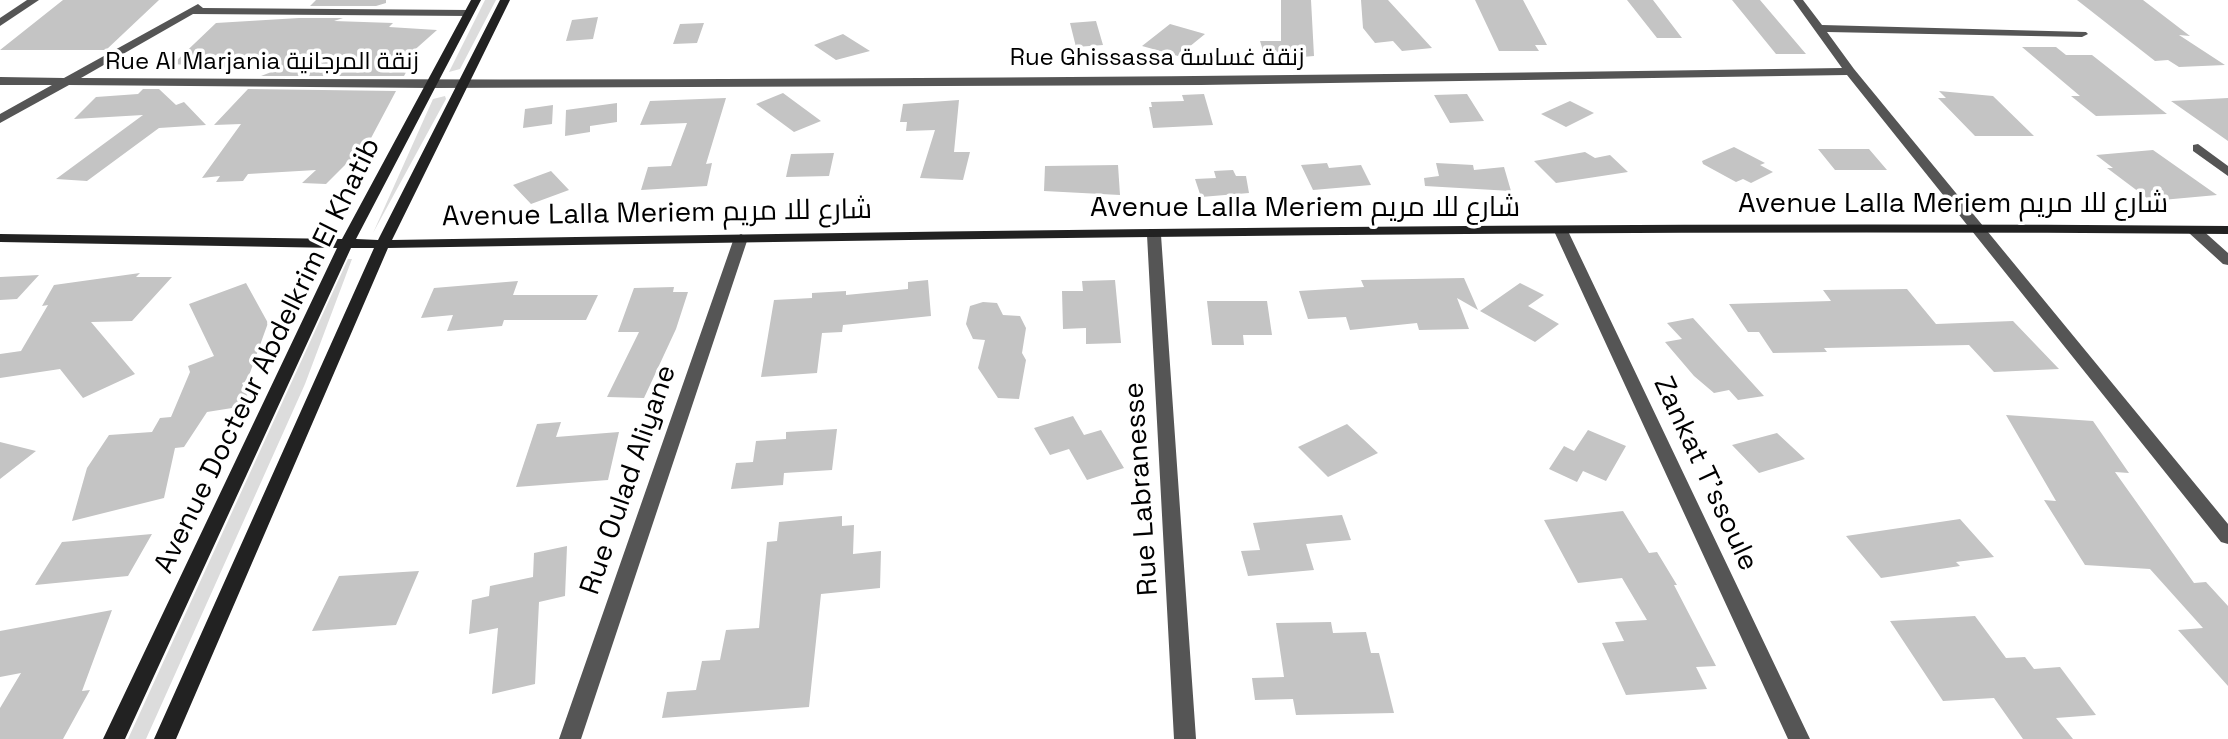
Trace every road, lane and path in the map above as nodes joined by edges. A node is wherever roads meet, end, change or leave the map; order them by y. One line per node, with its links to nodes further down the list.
1 (34, 0): 7 (street)
2 (210, 0): 6 (street)
3 (505, 0): 14 (street, Avenue Docteur Abdelkrim El Khatib)
4 (1798, 0): 8 (street)
5 (473, 6): 6 (street); 13 (street, Avenue Docteur Abdelkrim El Khatib)
6 (191, 11): 12 (street)
7 (0, 23)
8 (1819, 28): 9 (street); 10 (street)
9 (2082, 34)
10 (1850, 71): 14 (street, Rue Ghissassa زنقة غساسة); 18 (street)
11 (0, 81): 12 (street, Rue Al Marjania زنقة المرجانية)
12 (61, 83): 13 (street, Rue Al Marjania زنقة المرجانية); 15 (street)
13 (431, 84): 14 (street, Rue Al Marjania زنقة المرجانية); 25 (street, Avenue Docteur Abdelkrim El Khatib)
14 (464, 84): 26 (street, Avenue Docteur Abdelkrim El Khatib)
15 (0, 119)
16 (2198, 148): 17 (street)
17 (2228, 172)
18 (1977, 228): 19 (street, Avenue Lalla Meriem شارع للا مريم); 21 (street, Avenue Lalla Meriem شارع للا مريم); 28 (street)
19 (2194, 230): 20 (street, Avenue Lalla Meriem شارع للا مريم); 27 (street)
20 (2228, 230)
21 (1561, 231): 22 (street, Avenue Lalla Meriem شارع للا مريم); 33 (street, Zankat T'ssoule)
22 (1154, 235): 24 (street, Avenue Lalla Meriem شارع للا مريم); 32 (street, Rue Labranesse)
23 (0, 238): 25 (street, Avenue Lalla Meriem شارع للا مريم)
24 (741, 238): 26 (street, Avenue Lalla Meriem شارع للا مريم); 31 (street, Rue Oulad Aliyane)
25 (346, 244): 26 (street, Avenue Lalla Meriem شارع للا مريم); 29 (street, Avenue Docteur Abdelkrim El Khatib)
26 (383, 244): 30 (street, Avenue Docteur Abdelkrim El Khatib)
27 (2228, 261)
28 (2228, 537)
29 (114, 739)
30 (165, 739)
31 (570, 739)
32 (1185, 739)
33 (1799, 739)

